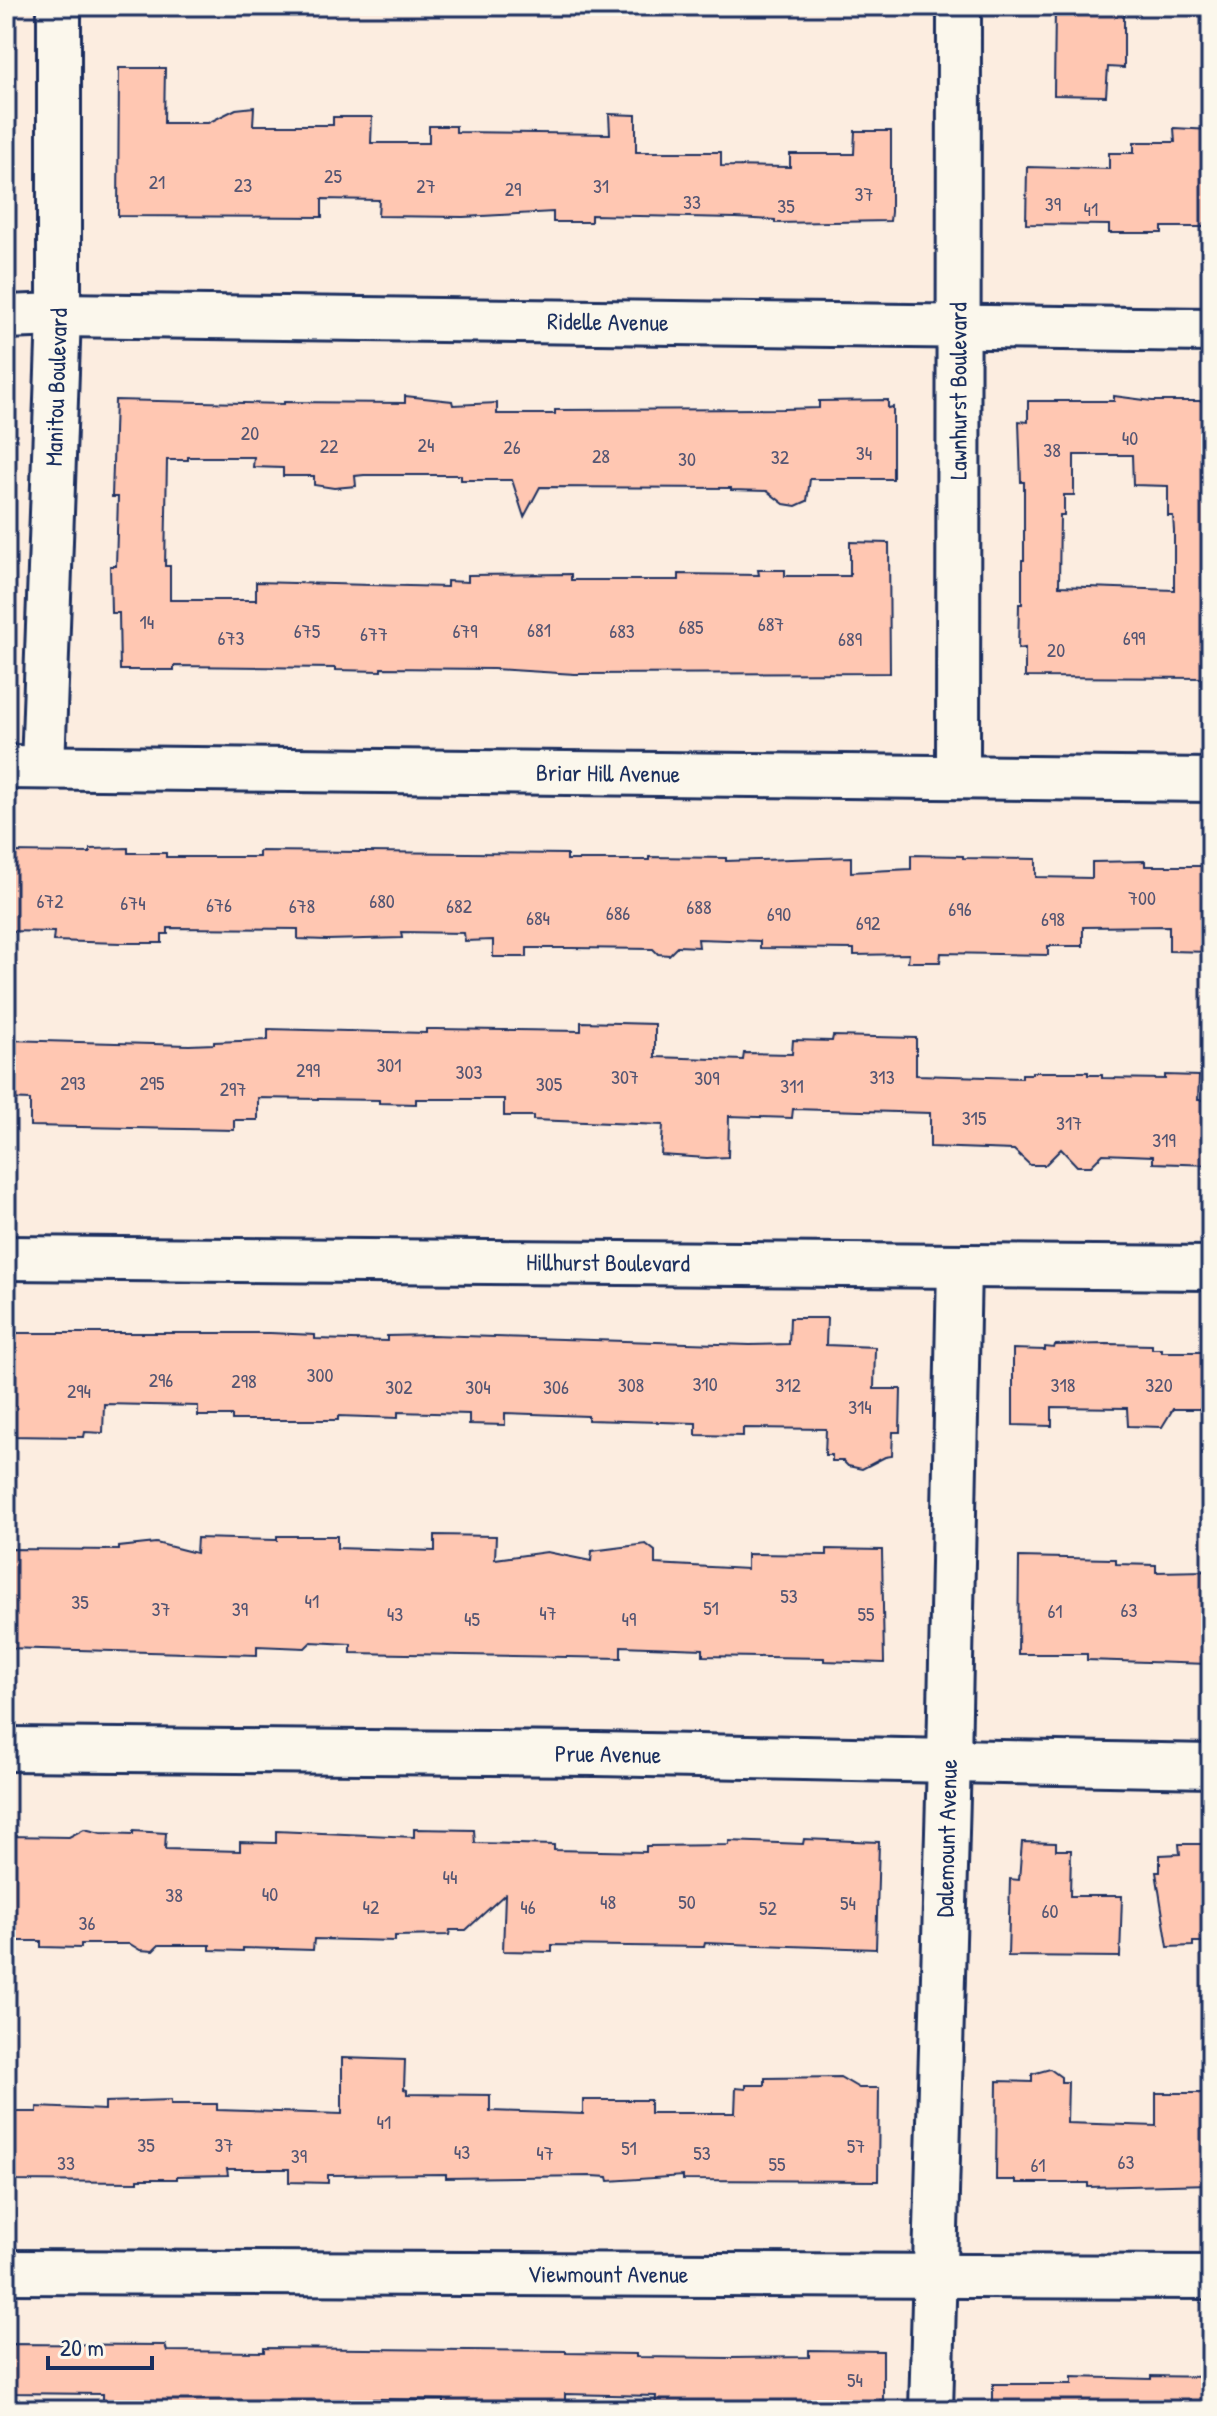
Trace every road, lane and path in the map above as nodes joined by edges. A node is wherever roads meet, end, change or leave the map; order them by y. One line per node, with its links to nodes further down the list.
1 (59, 6): 3 (street, Manitou Boulevard)
2 (959, 6): 5 (street, Lawnhurst Boulevard)
3 (59, 315): 4 (street, Ridelle Avenue); 5 (street, Ridelle Avenue); 7 (street, Manitou Boulevard)
4 (6, 317)
5 (959, 326): 6 (street, Ridelle Avenue); 8 (street, Lawnhurst Boulevard)
6 (1211, 330)
7 (24, 767): 8 (street, Briar Hill Avenue)
8 (958, 777): 9 (street, Briar Hill Avenue)
9 (1211, 780)
10 (6, 1258): 11 (street, Hillhurst Boulevard)
11 (959, 1266): 12 (street, Hillhurst Boulevard); 14 (street, Dalemount Avenue)
12 (1211, 1268)
13 (6, 1749): 14 (street, Prue Avenue)
14 (949, 1760): 15 (street, Prue Avenue); 17 (street, Dalemount Avenue)
15 (1211, 1766)
16 (6, 2272): 17 (street, Viewmount Avenue)
17 (933, 2274): 18 (street, Viewmount Avenue); 19 (street, Dalemount Avenue)
18 (1211, 2277)
19 (931, 2410)

